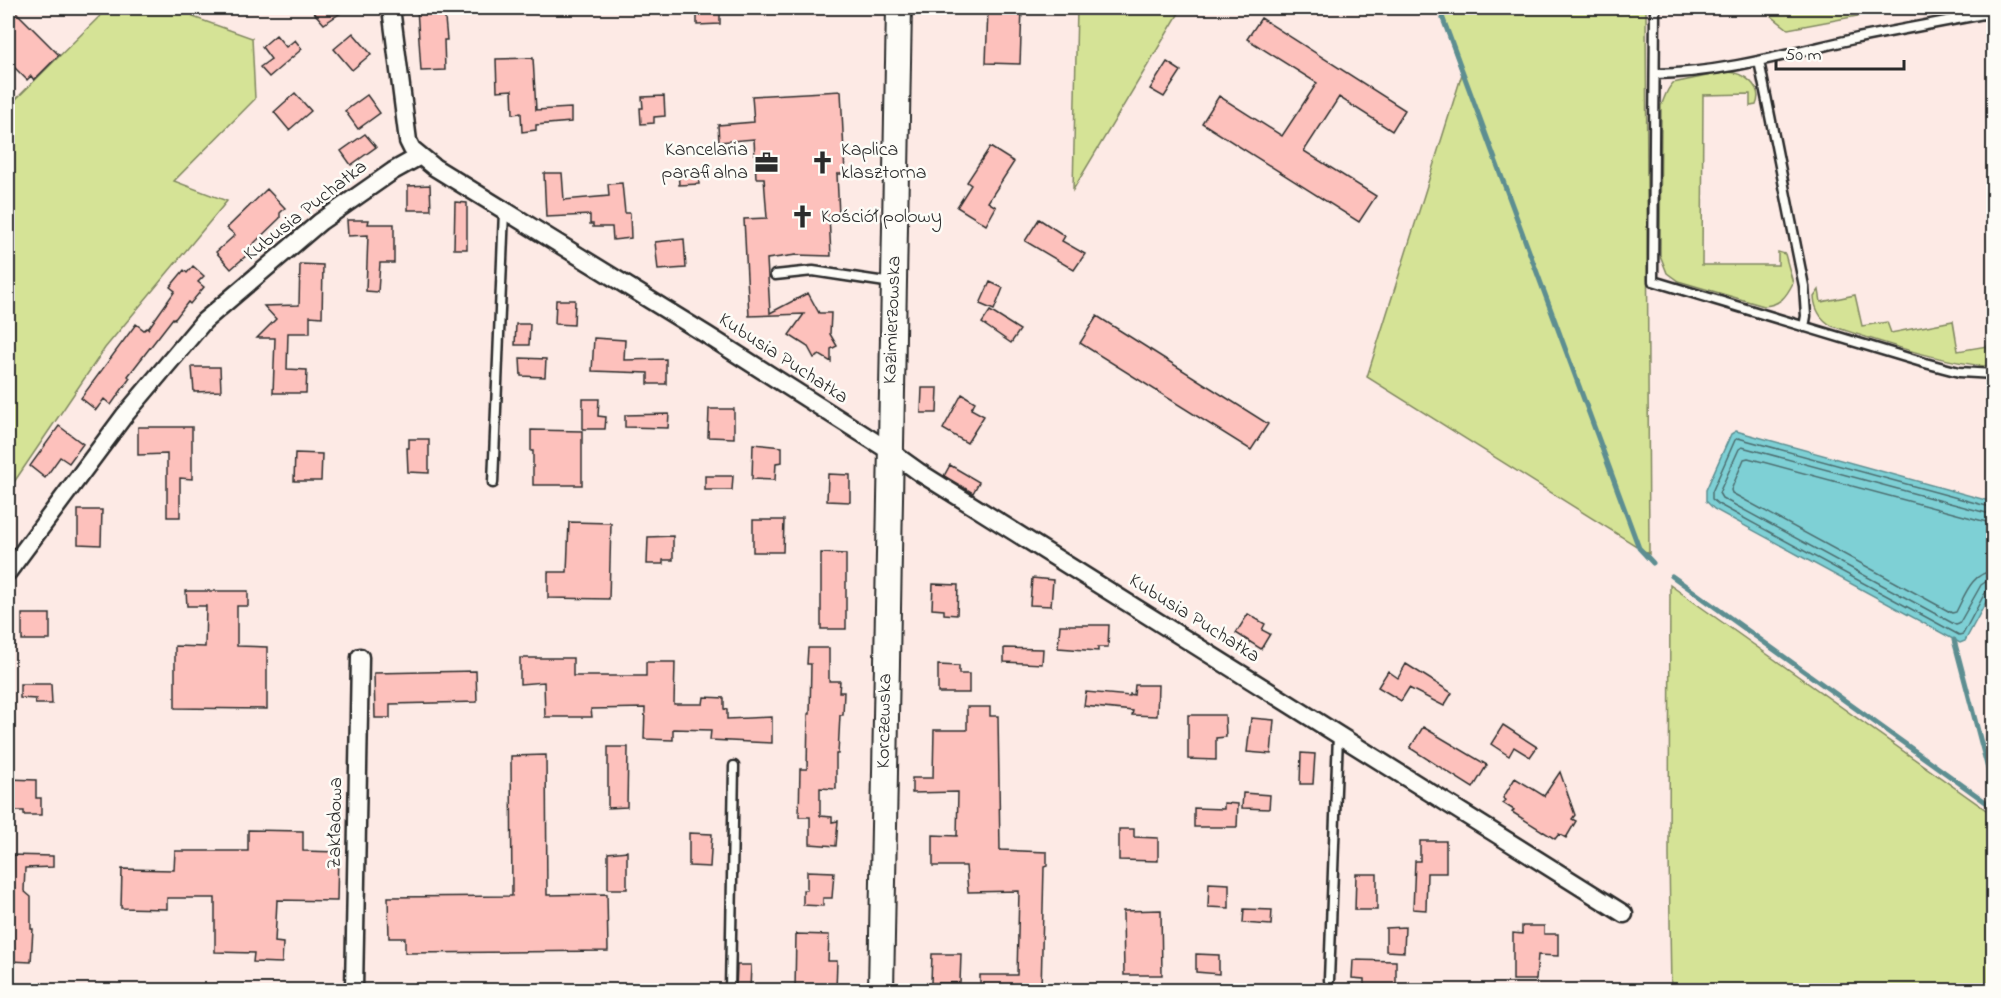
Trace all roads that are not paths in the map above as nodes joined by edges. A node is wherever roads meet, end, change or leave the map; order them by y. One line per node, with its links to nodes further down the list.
1 (392, 8): 7 (street)
2 (899, 8): 10 (street, Kazimierzowska)
3 (1655, 8): 6 (lane)
4 (1994, 12): 5 (lane)
5 (1759, 61): 6 (lane); 11 (lane)
6 (1655, 74): 11 (lane)
7 (420, 156): 8 (street, Kubusia Puchatka); 15 (street, Kubusia Puchatka)
8 (504, 211): 13 (street, Kubusia Puchatka); 14 (lane)
9 (775, 275): 10 (lane)
10 (895, 284): 13 (street, Kazimierzowska)
11 (1804, 327): 12 (lane)
12 (1994, 374)
13 (891, 452): 17 (street, Kubusia Puchatka); 23 (street, Korczewska)
14 (493, 483)
15 (8, 572)
16 (360, 657): 21 (street, Zakładowa)
17 (1338, 735): 19 (street, Kubusia Puchatka); 20 (lane)
18 (734, 766): 22 (lane)
19 (1624, 914)
20 (1329, 980)
21 (354, 990)
22 (730, 990)
23 (880, 990)

